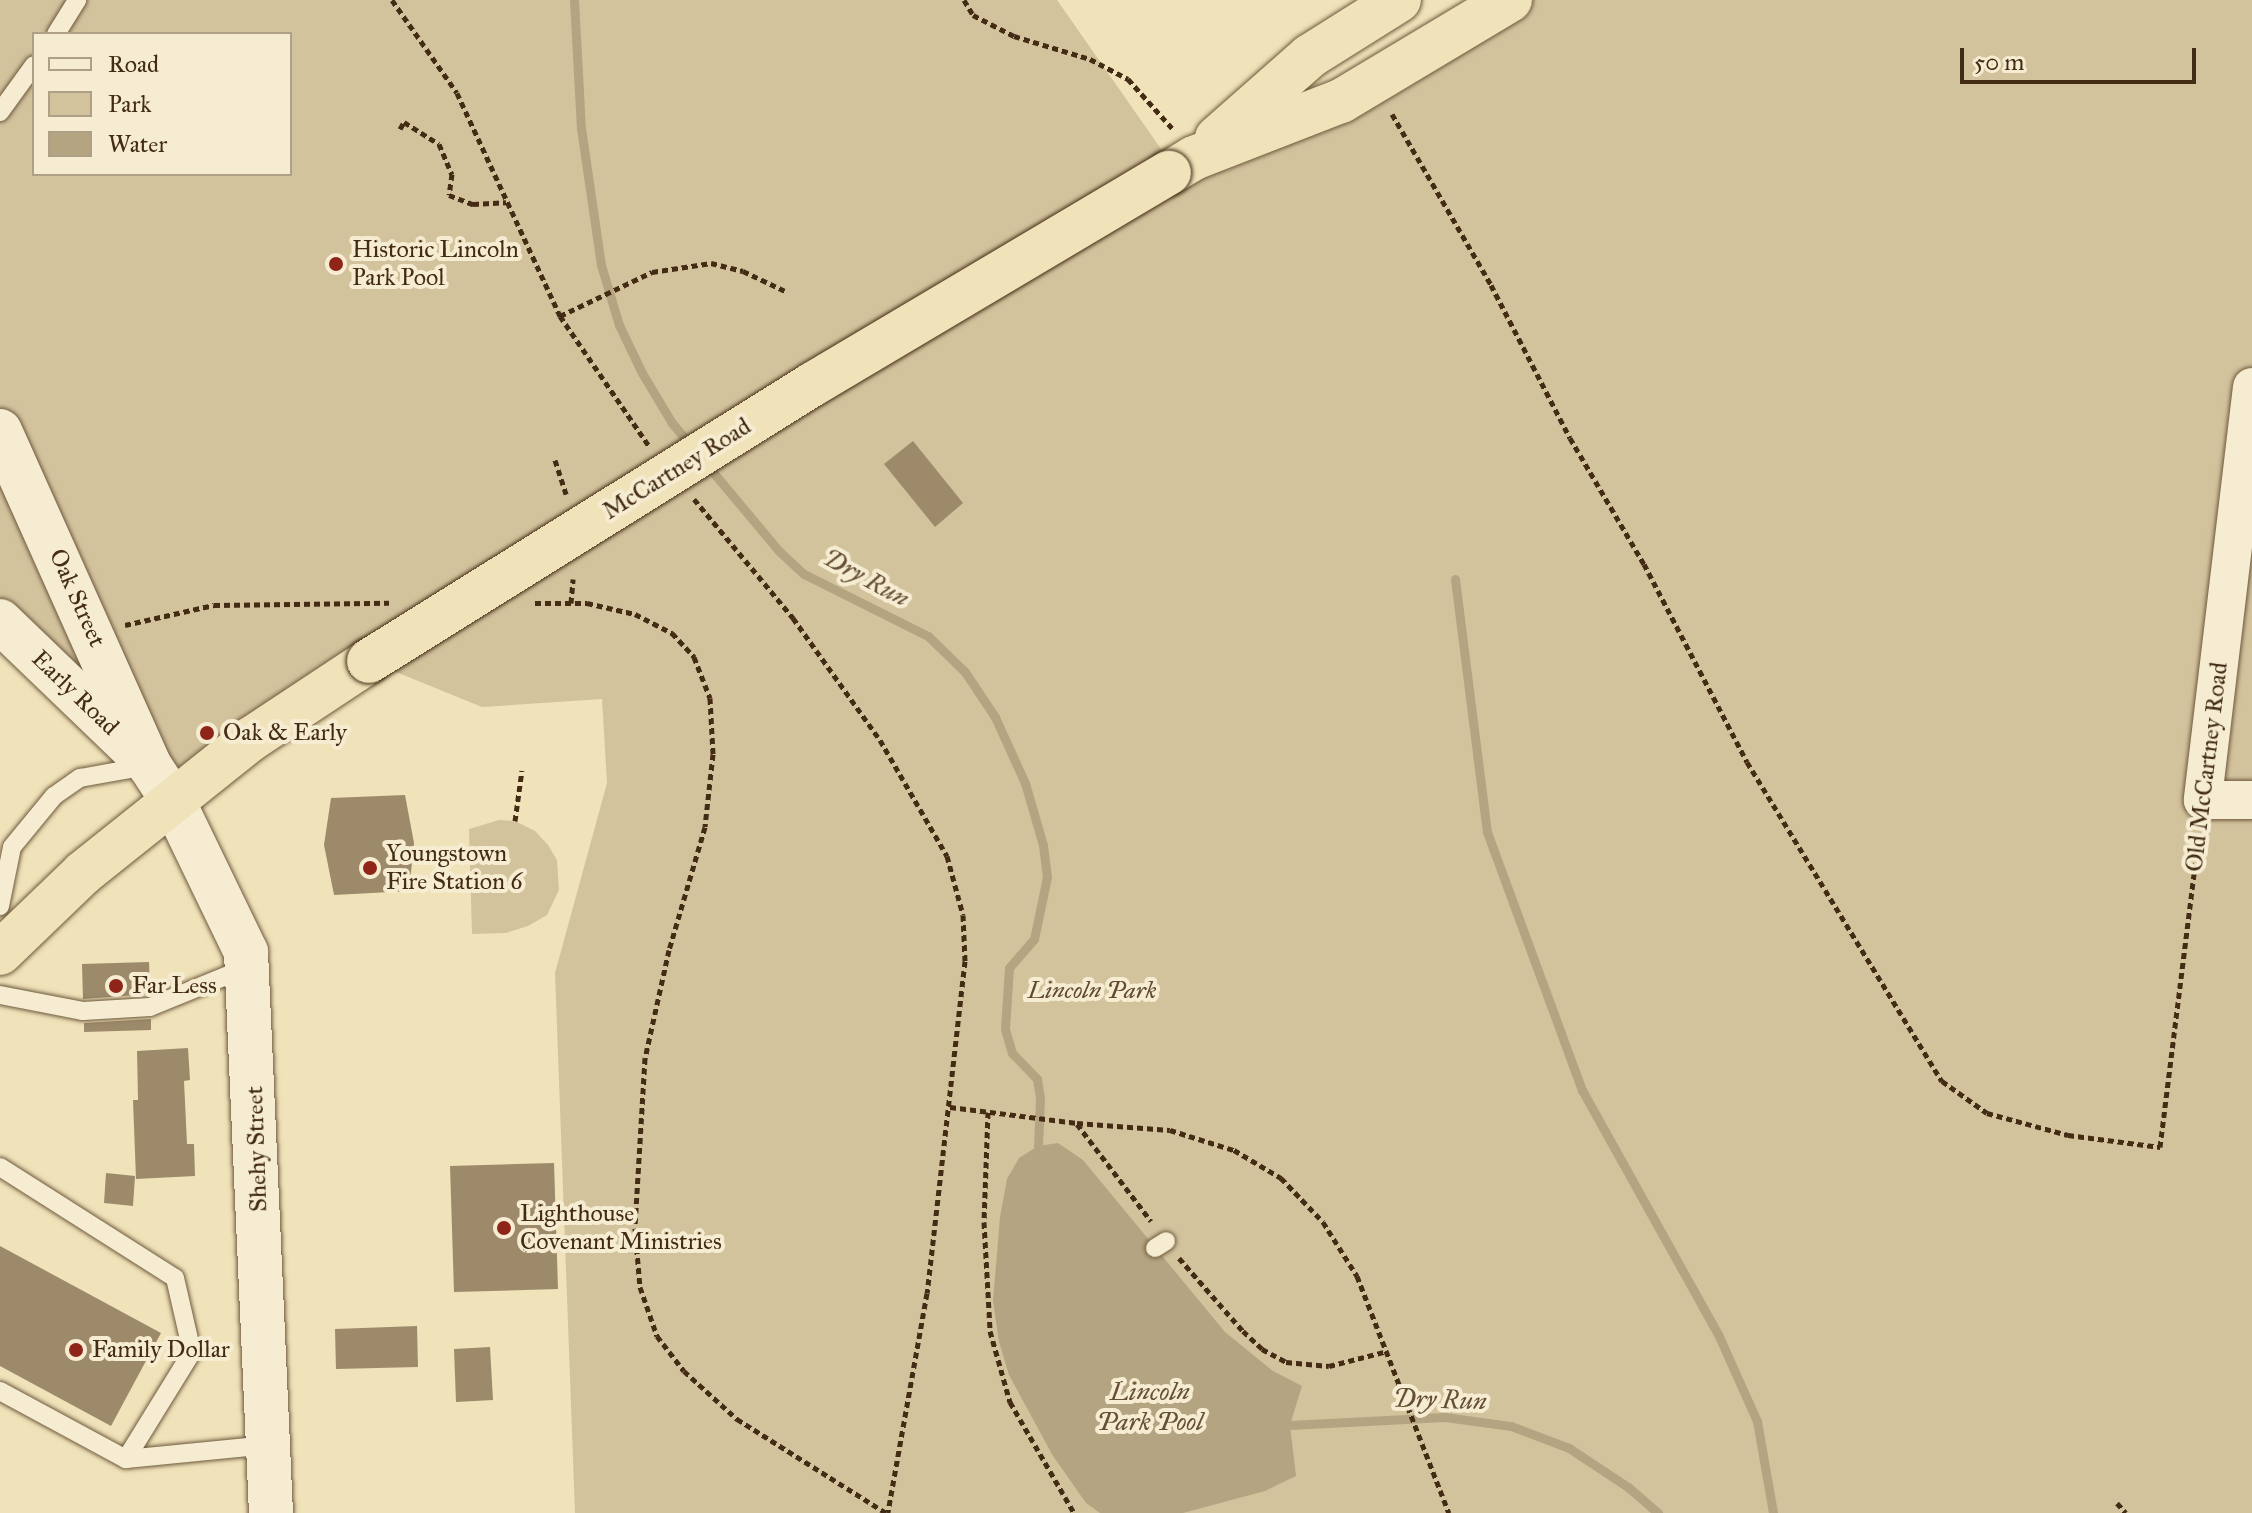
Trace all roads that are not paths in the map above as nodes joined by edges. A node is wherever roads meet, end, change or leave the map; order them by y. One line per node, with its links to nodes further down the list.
1 (77, 0): 4 (lane)
2 (1399, 0): 7 (highway, McCartney Road)
3 (1510, 0): 7 (highway, McCartney Road)
4 (57, 32)
5 (32, 68): 6 (lane)
6 (0, 112)
7 (1182, 165): 11 (highway, McCartney Road, bridge)
8 (2252, 387): 12 (street, Old McCartney Road)
9 (0, 431): 11 (street, Oak Street)
10 (0, 621): 11 (street, Early Road)
11 (162, 783): 13 (lane); 16 (highway); 17 (street, Shehy Street)
12 (2252, 800)
13 (2, 882): 14 (lane)
14 (0, 906)
15 (0, 940): 16 (lane)
16 (0, 952)
17 (248, 967): 18 (lane); 21 (street, Shehy Street)
18 (0, 995)
19 (0, 1167): 22 (lane)
20 (0, 1391): 22 (lane)
21 (268, 1445): 22 (lane); 23 (street, Shehy Street)
22 (126, 1459)
23 (271, 1513)

